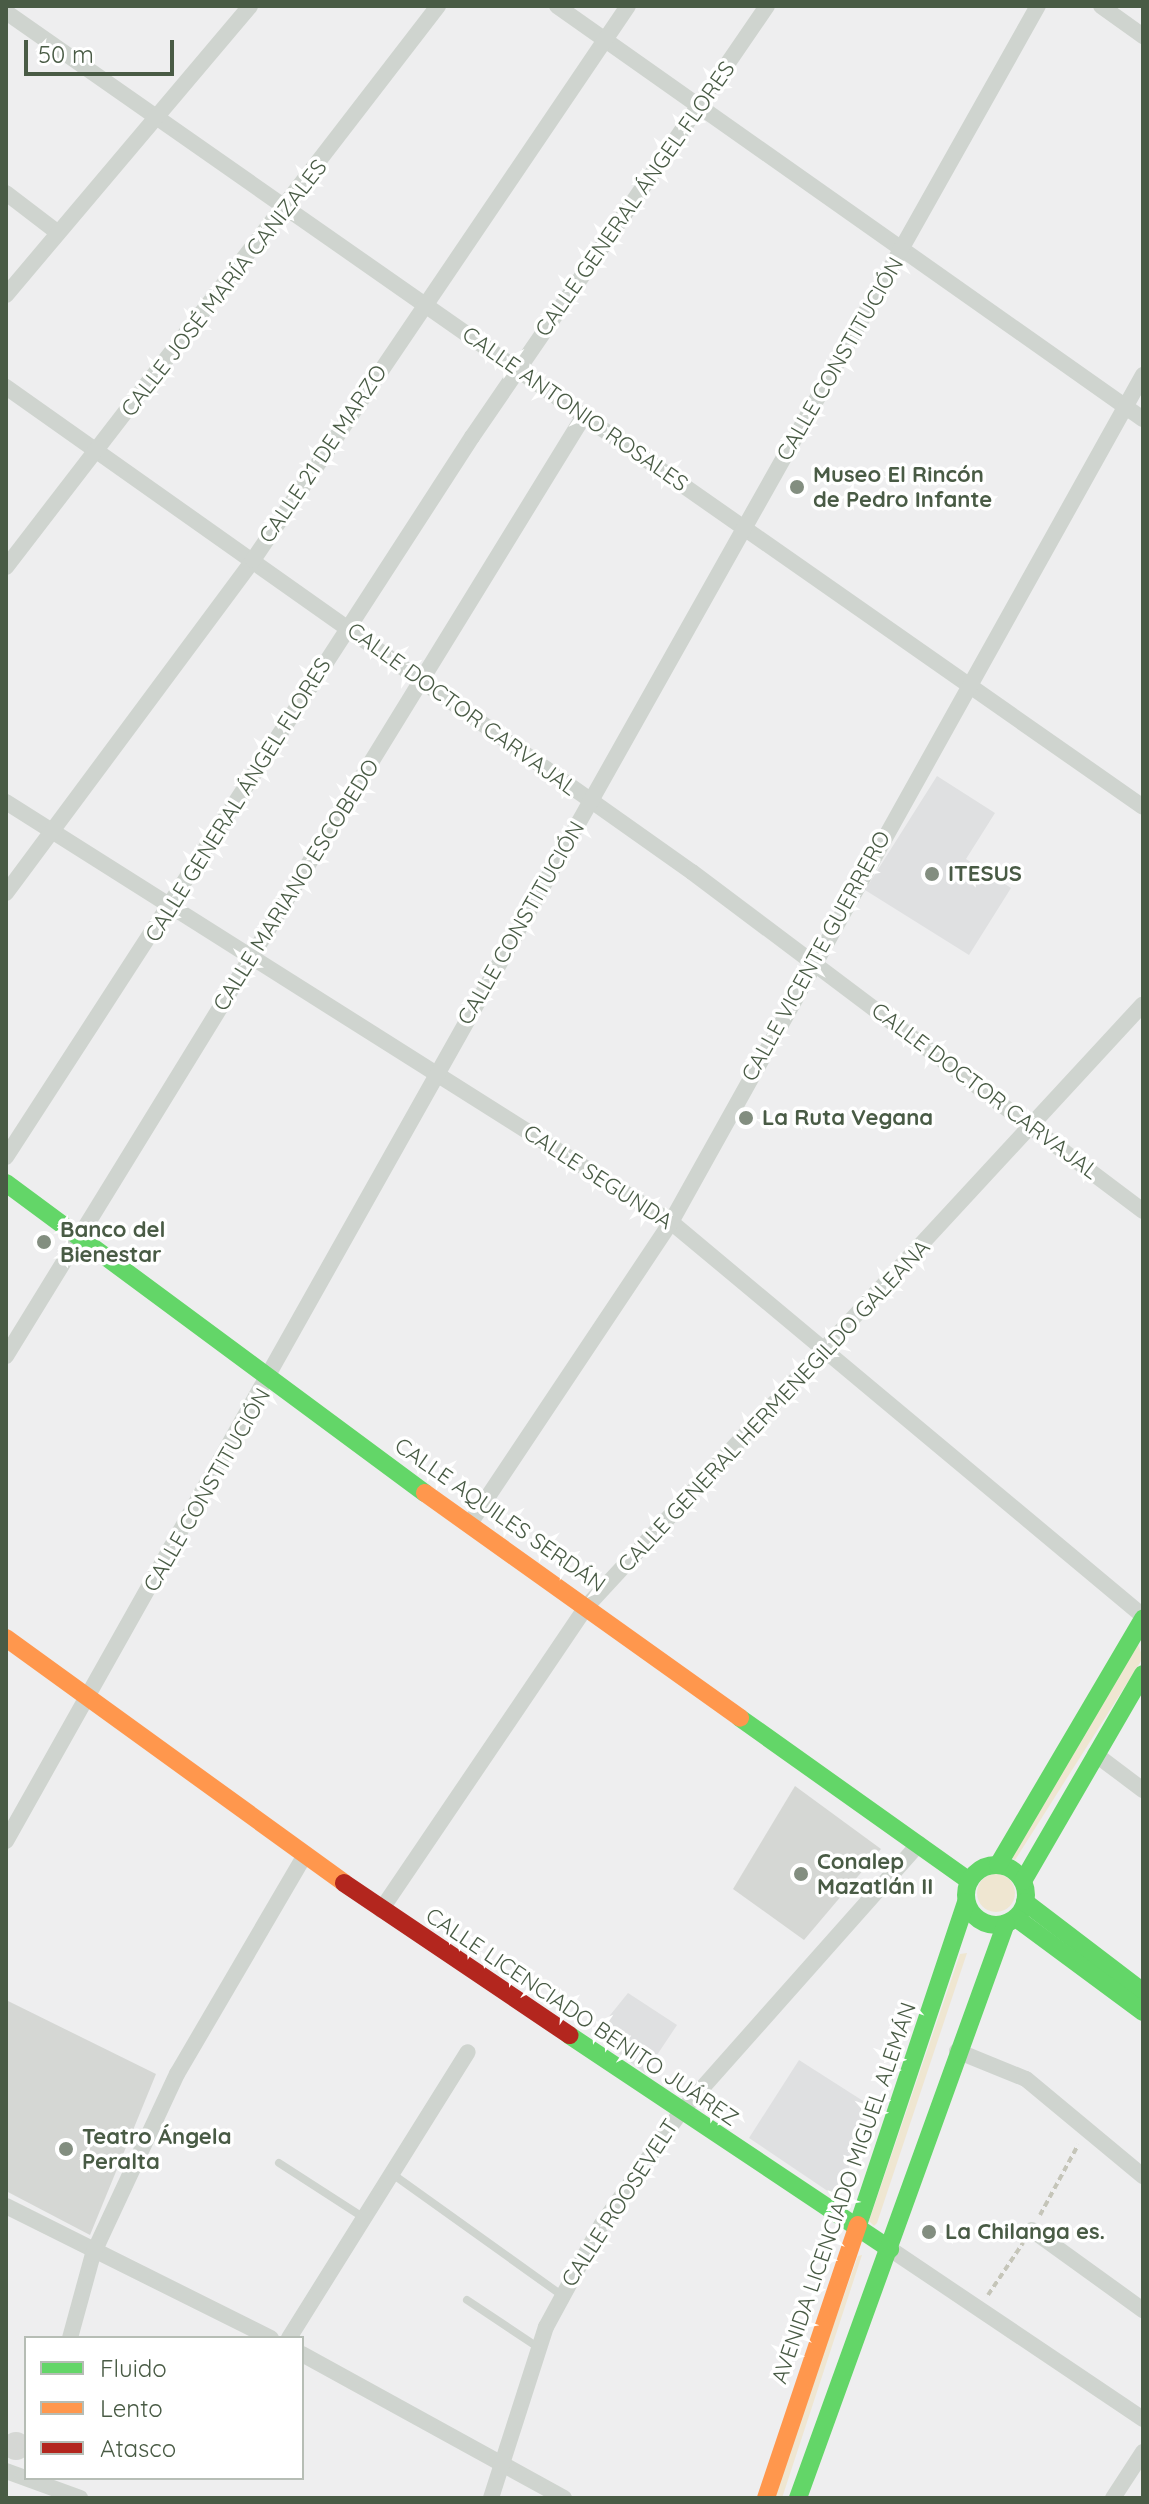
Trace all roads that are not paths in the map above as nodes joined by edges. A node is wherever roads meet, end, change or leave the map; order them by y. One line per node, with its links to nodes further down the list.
1 (250, 6): 12 (street)
2 (438, 6): 14 (street, CALLE JOSÉ MARÍA CANIZALES)
3 (557, 6): 10 (street)
4 (628, 6): 10 (street, CALLE 21 DE MARZO)
5 (767, 6): 11 (street, CALLE GENERAL ÁNGEL FLORES)
6 (1038, 6): 16 (street, CALLE CONSTITUCIÓN)
7 (1101, 6): 9 (street)
8 (6, 12): 12 (street, CALLE ANTONIO ROSALES)
9 (1143, 36)
10 (605, 40): 11 (street); 18 (street, CALLE 21 DE MARZO)
11 (701, 105): 16 (street); 19 (street, CALLE GENERAL ÁNGEL FLORES)
12 (160, 119): 14 (street, CALLE ANTONIO ROSALES); 15 (street)
13 (6, 193): 15 (street)
14 (284, 210): 18 (street, CALLE ANTONIO ROSALES); 25 (street, CALLE JOSÉ MARÍA CANIZALES)
15 (57, 232): 17 (street)
16 (904, 246): 22 (street); 26 (street, CALLE CONSTITUCIÓN)
17 (6, 295)
18 (422, 304): 19 (street, CALLE ANTONIO ROSALES); 27 (street, CALLE 21 DE MARZO)
19 (519, 367): 23 (street, CALLE ANTONIO ROSALES); 29 (street, CALLE GENERAL ÁNGEL FLORES)
20 (1143, 375): 22 (street, CALLE VICENTE GUERRERO)
21 (6, 387): 25 (street, CALLE DOCTOR CARVAJAL)
22 (1126, 406): 24 (street); 31 (street, CALLE VICENTE GUERRERO)
23 (585, 414): 26 (street, CALLE ANTONIO ROSALES); 30 (street, CALLE MARIANO ESCOBEDO)
24 (1143, 419)
25 (100, 451): 27 (street, CALLE DOCTOR CARVAJAL); 28 (street, CALLE JOSÉ MARÍA CANIZALES)
26 (744, 529): 31 (street, CALLE ANTONIO ROSALES); 33 (street, CALLE CONSTITUCIÓN)
27 (253, 560): 29 (street, CALLE DOCTOR CARVAJAL); 35 (street, CALLE 21 DE MARZO)
28 (6, 567)
29 (347, 627): 30 (street, CALLE DOCTOR CARVAJAL); 37 (street, CALLE GENERAL ÁNGEL FLORES)
30 (422, 682): 33 (street, CALLE DOCTOR CARVAJAL); 38 (street, CALLE MARIANO ESCOBEDO)
31 (967, 684): 34 (street, CALLE ANTONIO ROSALES); 39 (street, CALLE VICENTE GUERRERO)
32 (6, 802): 35 (street, CALLE SEGUNDA)
33 (590, 802): 39 (street, CALLE DOCTOR CARVAJAL); 41 (street, CALLE CONSTITUCIÓN)
34 (1143, 807)
35 (52, 835): 36 (street, CALLE 21 DE MARZO); 37 (street, CALLE SEGUNDA)
36 (6, 893)
37 (173, 906): 38 (street, CALLE SEGUNDA); 43 (street, CALLE GENERAL ÁNGEL FLORES)
38 (255, 953): 41 (street, CALLE SEGUNDA); 47 (street, CALLE MARIANO ESCOBEDO)
39 (813, 959): 42 (street, CALLE DOCTOR CARVAJAL); 46 (street, CALLE VICENTE GUERRERO)
40 (1143, 1004): 42 (street, CALLE GENERAL HERMENEGILDO GALEANA)
41 (434, 1075): 46 (street, CALLE SEGUNDA); 50 (street, CALLE CONSTITUCIÓN)
42 (1033, 1129): 45 (street, CALLE DOCTOR CARVAJAL); 48 (street, CALLE GENERAL HERMENEGILDO GALEANA)
43 (6, 1157)
44 (6, 1183): 47 (street, CALLE AQUILES SERDÁN)
45 (1143, 1211)
46 (671, 1222): 48 (street, CALLE SEGUNDA); 51 (street, CALLE VICENTE GUERRERO)
47 (77, 1238): 49 (street, CALLE MARIANO ESCOBEDO); 50 (street, CALLE AQUILES SERDÁN)
48 (827, 1348): 52 (street, CALLE GENERAL HERMENEGILDO GALEANA); 53 (street, CALLE SEGUNDA)
49 (6, 1356)
50 (271, 1379): 51 (street, CALLE AQUILES SERDÁN); 56 (street, CALLE CONSTITUCIÓN)
51 (469, 1525): 52 (street, CALLE AQUILES SERDÁN)
52 (587, 1606): 60 (street, CALLE AQUILES SERDÁN); 66 (street, CALLE GENERAL HERMENEGILDO GALEANA)
53 (1143, 1618): 62 (street)
54 (6, 1638): 56 (street, CALLE LICENCIADO BENITO JUÁREZ)
55 (1143, 1674): 57 (street)
56 (90, 1699): 59 (street, CALLE CONSTITUCIÓN); 61 (street, CALLE LICENCIADO BENITO JUÁREZ)
57 (1095, 1754): 58 (street); 64 (street)
58 (1143, 1790)
59 (6, 1841)
60 (919, 1844): 63 (street, CALLE AQUILES SERDÁN); 72 (street, CALLE ROOSEVELT)
61 (304, 1857): 66 (street, CALLE LICENCIADO BENITO JUÁREZ); 81 (street)
62 (998, 1865): 63 (street); 64 (street)
63 (969, 1881): 65 (street)
64 (1023, 1881): 67 (street)
65 (966, 1903): 67 (street); 78 (street, AVENIDA LICENCIADO MIGUEL ALEMÁN)
66 (381, 1910): 72 (street, CALLE LICENCIADO BENITO JUÁREZ)
67 (1016, 1914): 68 (street); 69 (street); 70 (street)
68 (1143, 1992)
69 (1143, 2012)
70 (957, 2051): 75 (street); 80 (street)
71 (468, 2052): 74 (street)
72 (680, 2113): 78 (street, CALLE LICENCIADO BENITO JUÁREZ); 82 (street, CALLE ROOSEVELT)
73 (279, 2163): 77 (lane)
74 (390, 2173): 77 (street); 82 (lane)
75 (1143, 2176)
76 (6, 2206): 81 (street)
77 (361, 2216): 87 (street)
78 (858, 2229): 80 (street, CALLE LICENCIADO BENITO JUÁREZ); 97 (street, AVENIDA LICENCIADO MIGUEL ALEMÁN)
79 (1032, 2230): 84 (street)
80 (890, 2249): 90 (street, CALLE LICENCIADO BENITO JUÁREZ); 98 (street)
81 (93, 2254): 85 (street); 86 (street)
82 (560, 2294): 88 (street, CALLE ROOSEVELT)
83 (467, 2300): 88 (lane)
84 (1143, 2310)
85 (71, 2336)
86 (267, 2336)
87 (290, 2336)
88 (539, 2348): 92 (street, CALLE ROOSEVELT)
89 (304, 2355): 92 (street)
90 (1143, 2419)
91 (1143, 2452): 99 (street)
92 (502, 2464): 95 (street, CALLE ROOSEVELT); 96 (street)
93 (35, 2480): 94 (street)
94 (80, 2498)
95 (491, 2498)
96 (564, 2498)
97 (766, 2498)
98 (798, 2498)
99 (1113, 2498)

